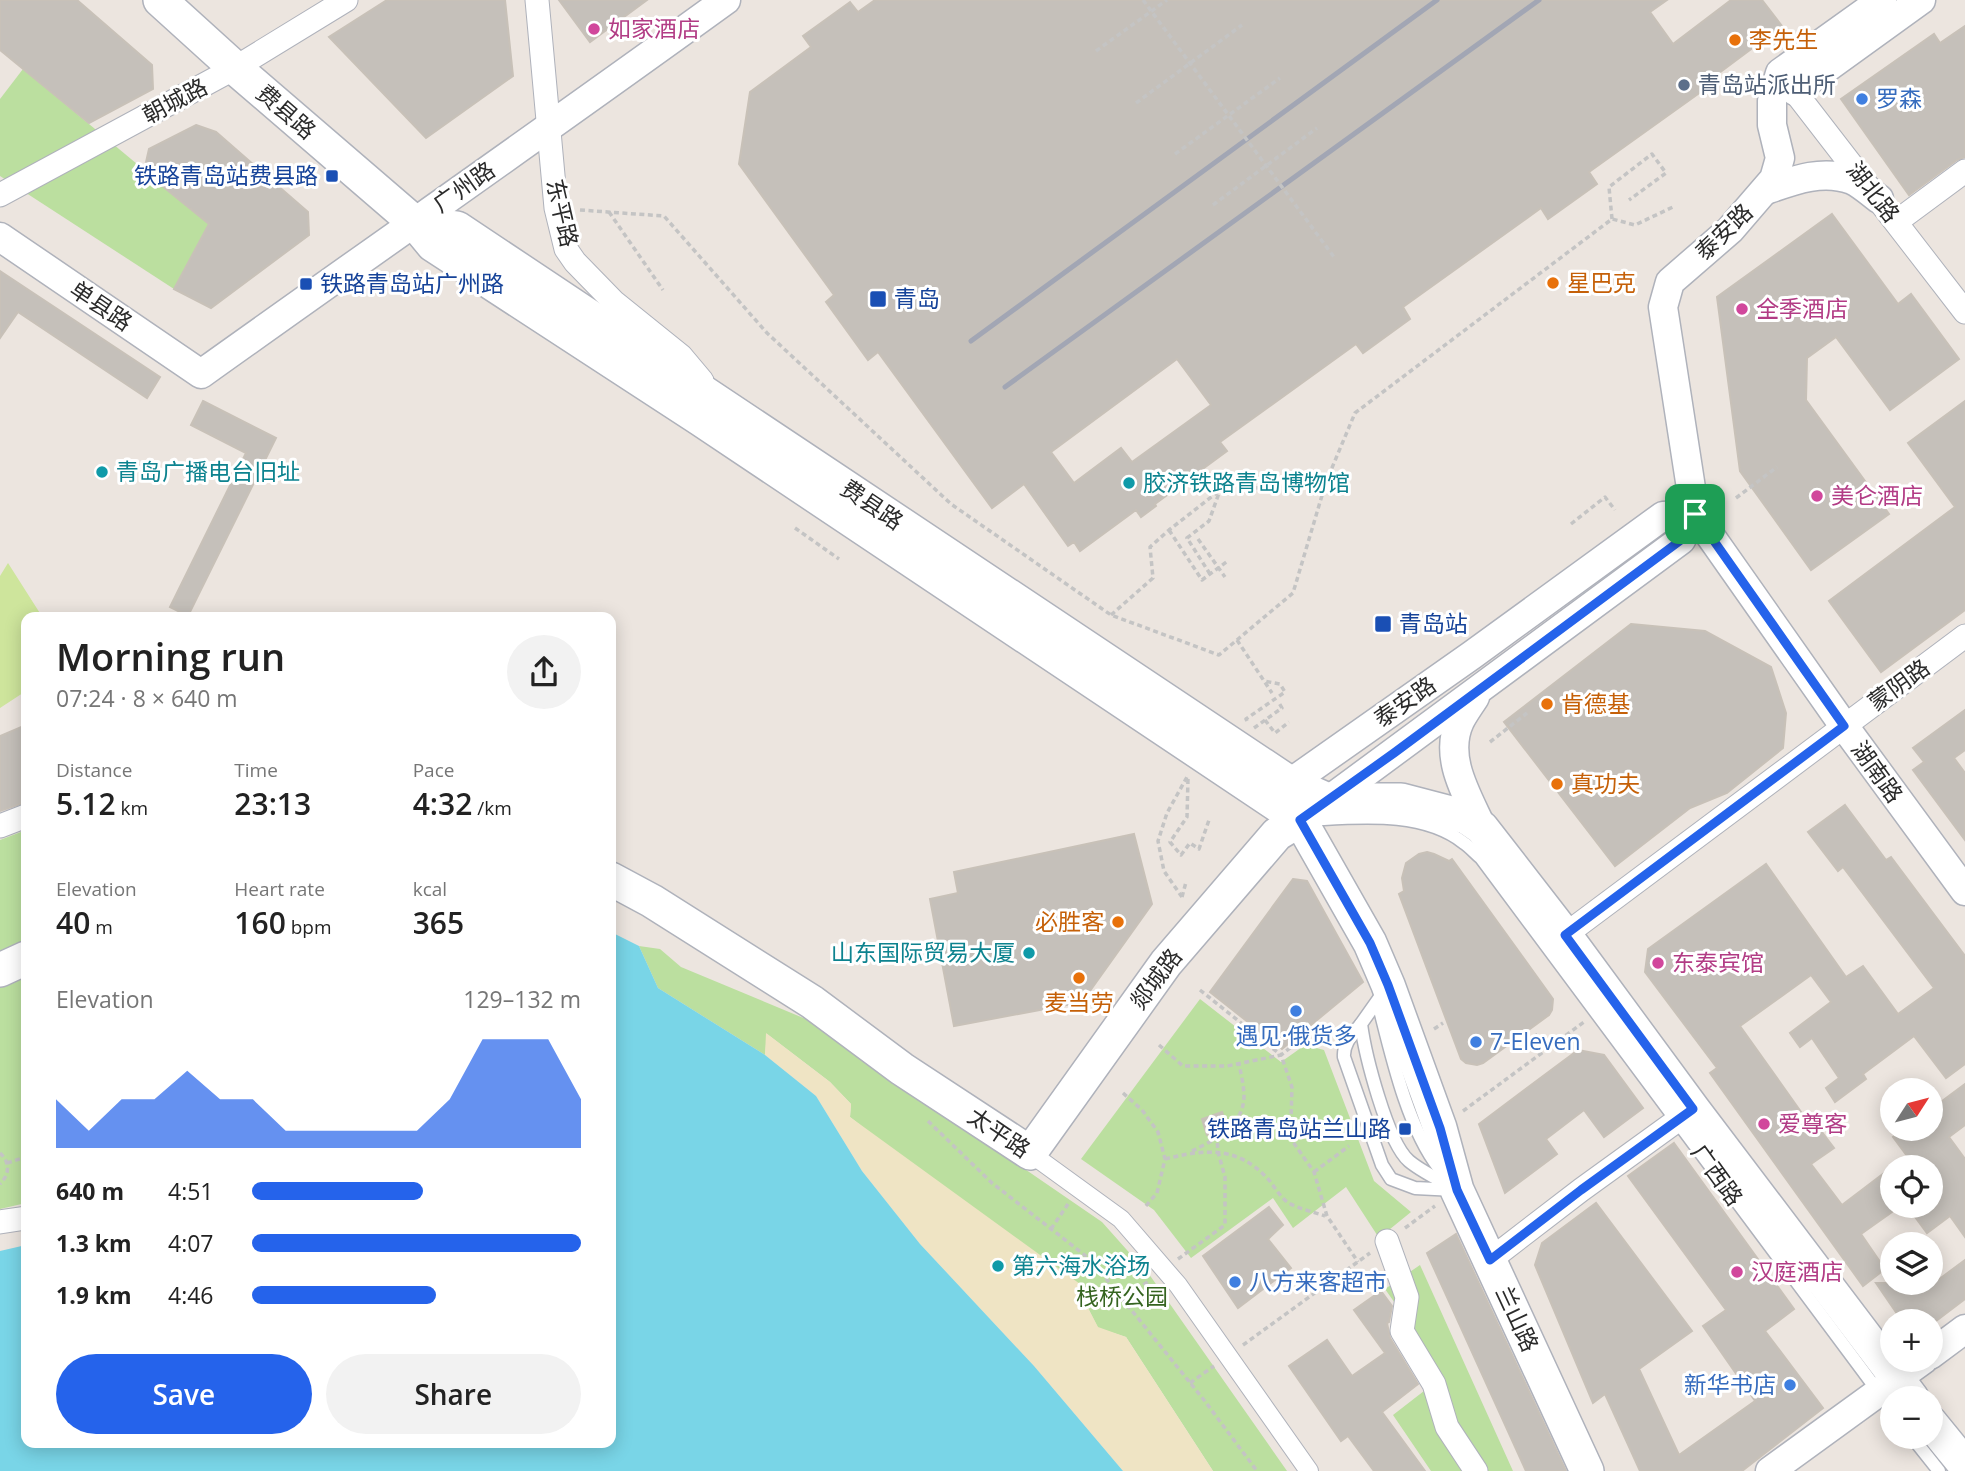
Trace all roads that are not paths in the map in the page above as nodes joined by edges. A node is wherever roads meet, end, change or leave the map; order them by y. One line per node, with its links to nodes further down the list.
1 (160, 0): 7 (main road, 费县路)
2 (346, 0): 7 (street, 朝城路)
3 (537, 0): 9 (street, 东平路)
4 (1882, 0): 8 (street)
5 (1921, 0): 8 (street)
6 (726, 2): 9 (street, 广州路)
7 (235, 68): 12 (street, 朝城路); 14 (main road, 费县路)
8 (1787, 82): 11 (street, 泰安路); 13 (street, 湖北路)
9 (548, 129): 14 (street, 广州路); 19 (street, 东平路)
10 (1965, 171): 15 (street)
11 (1766, 190): 13 (street); 20 (street, 泰安路)
12 (0, 195)
13 (1879, 199): 15 (street, 湖北路)
14 (414, 222): 18 (street, 广州路); 19 (main road, 费县路); 27 (main road, 费县路)
15 (1896, 222): 17 (street, 湖北路)
16 (0, 237): 18 (street, 单县路)
17 (1965, 312)
18 (201, 374)
19 (723, 405): 24 (main road, 费县路)
20 (1695, 514): 22 (street, 泰安路); 23 (street, 湖南路); 24 (street, 泰安路)
21 (1965, 636): 23 (street, 蒙阴路)
22 (1482, 687): 25 (street, 泰安路); 29 (street)
23 (1844, 726): 31 (street, 湖南路); 32 (street, 蒙阴路)
24 (1290, 783): 25 (main road, 费县路); 27 (main road)
25 (1328, 800): 27 (street, 泰安路); 29 (main road, 广西路)
26 (21, 818): 28 (street)
27 (1300, 820): 35 (main road, 兰山路); 37 (lane, 广西路); 38 (main road, 郯城路)
28 (0, 826)
29 (1482, 828): 32 (main road, 广西路)
30 (616, 882): 38 (main road, 太平路)
31 (1965, 891)
32 (1565, 935): 37 (main road, 广西路)
33 (21, 960): 34 (main road)
34 (0, 970)
35 (1383, 993): 36 (lane); 39 (main road, 兰山路)
36 (1361, 1024): 39 (lane); 39 (lane)
37 (1685, 1115): 43 (street); 47 (main road, 广西路)
38 (1030, 1153): 53 (street, 太平路)
39 (1457, 1190): 43 (main road, 兰山路)
40 (21, 1218): 41 (street)
41 (0, 1222)
42 (1387, 1241): 54 (street)
43 (1490, 1260): 55 (main road, 兰山路)
44 (1965, 1329): 45 (street)
45 (1943, 1345)
46 (1913, 1372): 48 (street)
47 (1889, 1386)
48 (1902, 1386)
49 (1880, 1404): 56 (street)
50 (1943, 1438): 52 (main road)
51 (1922, 1449): 57 (lane)
52 (1965, 1465)
53 (1309, 1471)
54 (1476, 1471)
55 (1587, 1471)
56 (1770, 1471)
57 (1939, 1471)

